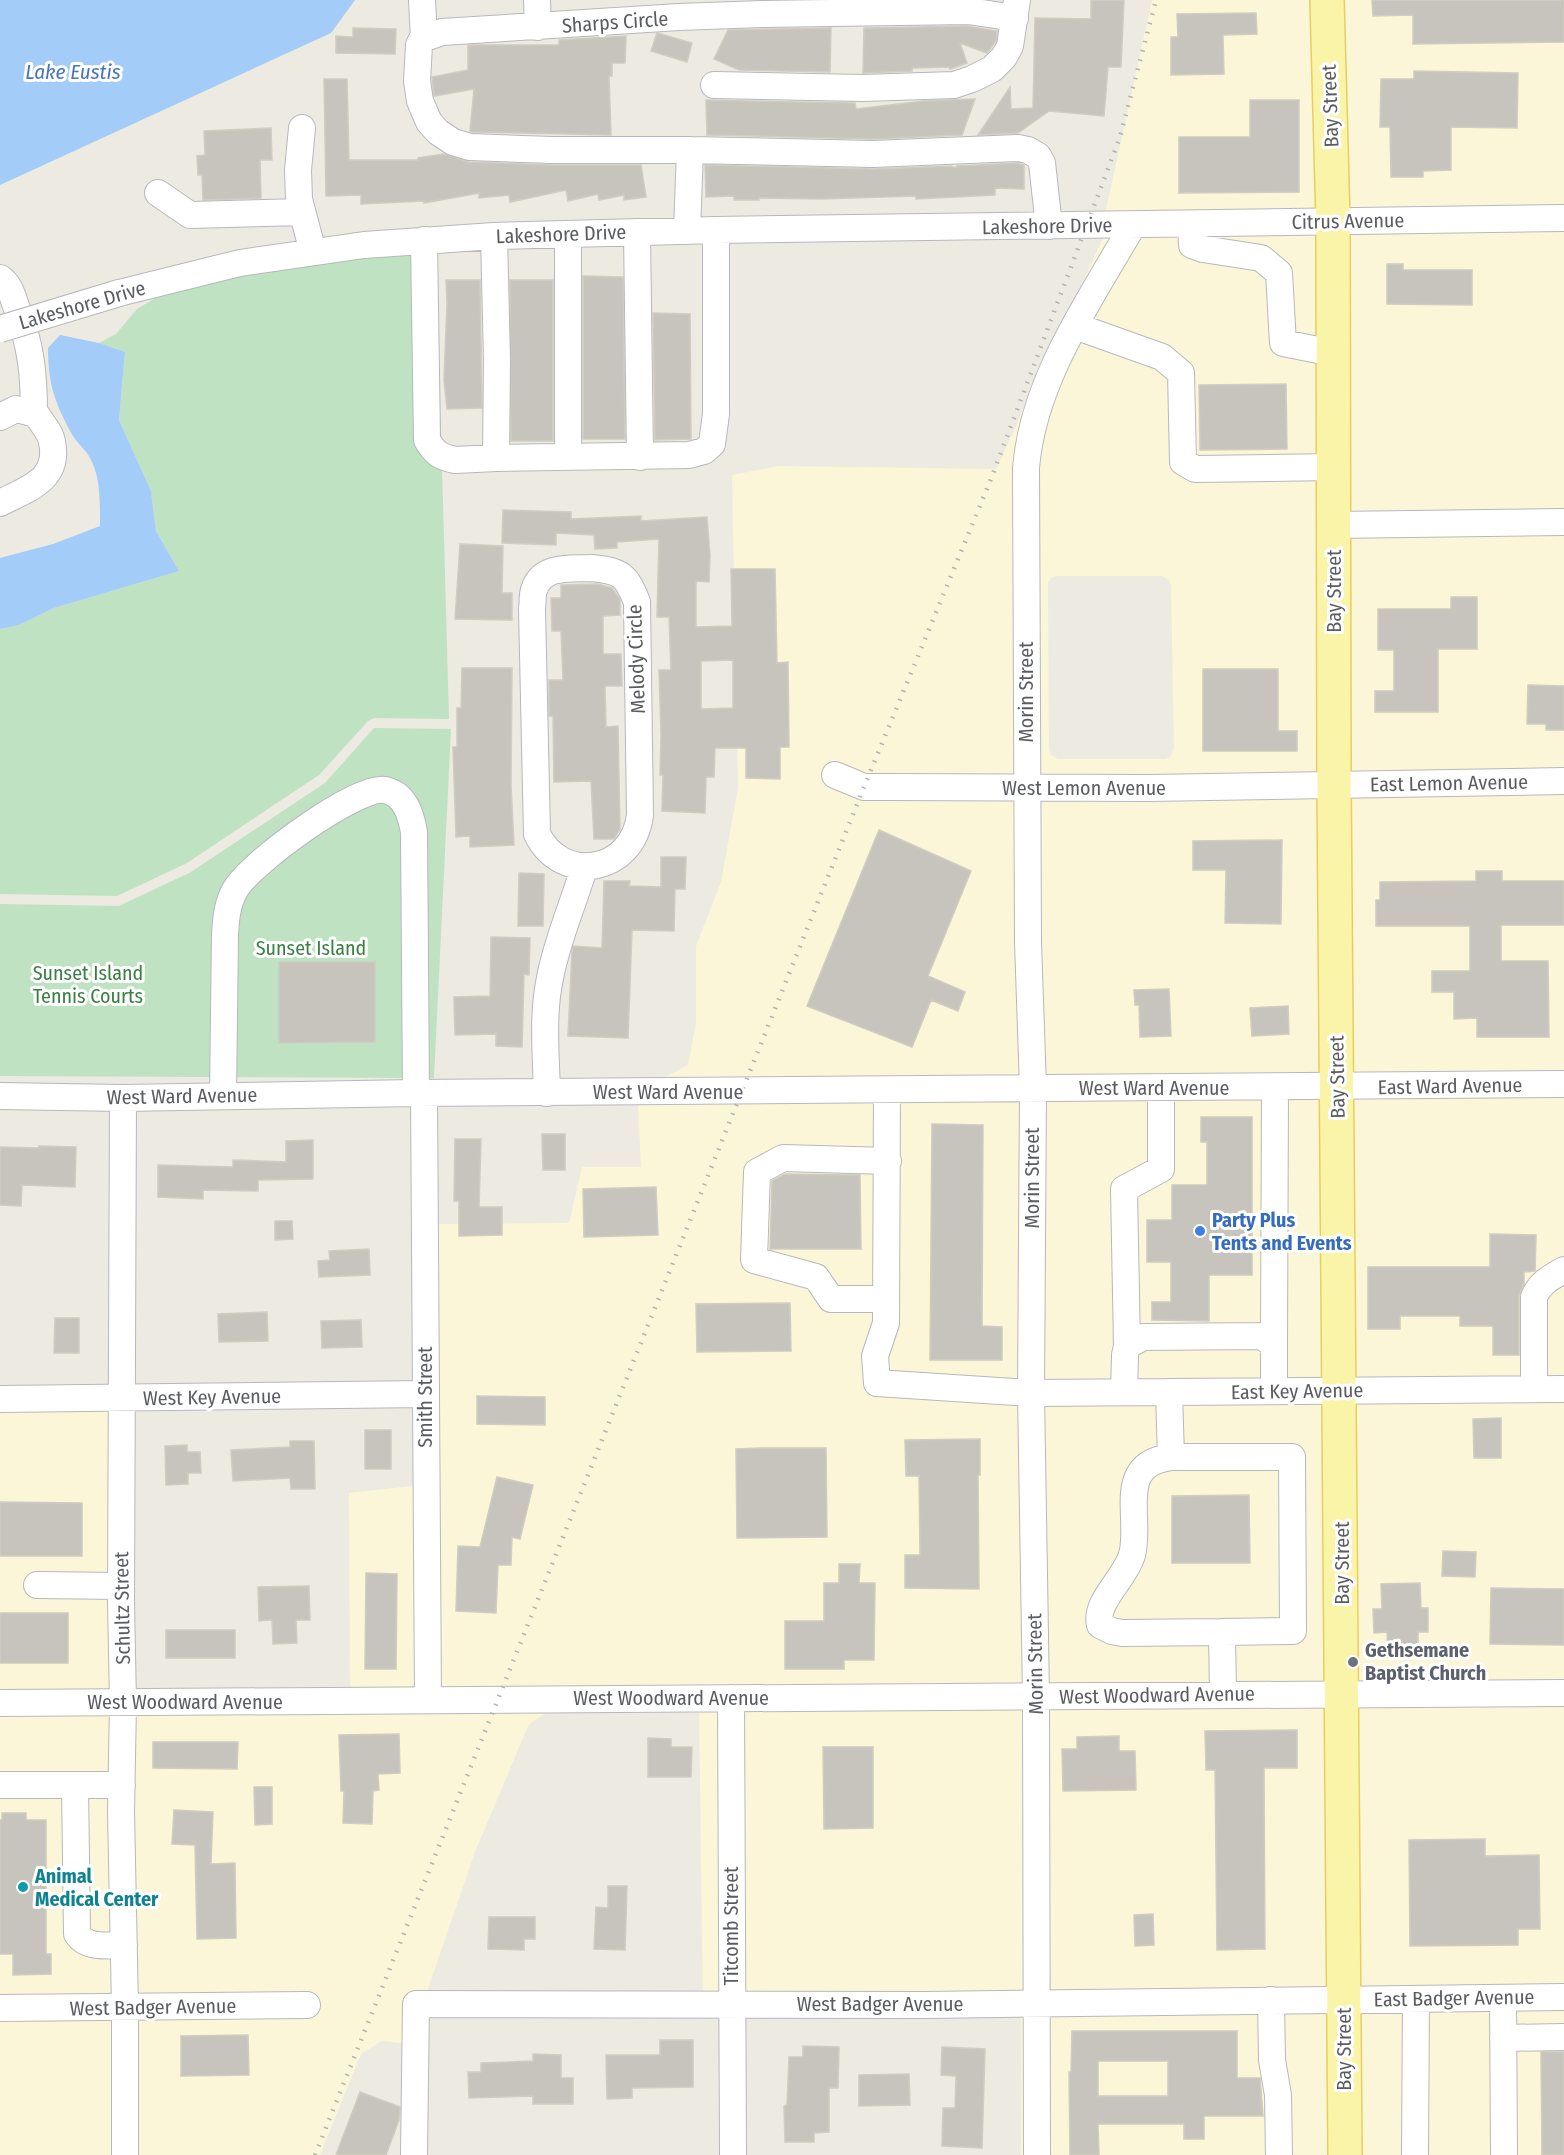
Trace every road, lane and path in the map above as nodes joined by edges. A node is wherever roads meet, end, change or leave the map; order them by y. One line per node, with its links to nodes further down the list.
1 (422, 0): 6 (street)
2 (537, 0): 5 (street, Sharps Circle)
3 (1327, 0): 13 (main road, Bay Street)
4 (1016, 9): 5 (street, Sharps Circle); 7 (street, Sharps Circle)
5 (538, 27): 6 (street, Sharps Circle)
6 (424, 38): 9 (street)
7 (714, 85)
8 (303, 128): 11 (street)
9 (690, 150): 16 (street); 18 (street)
10 (158, 193): 11 (street)
11 (302, 212): 23 (street)
12 (1564, 218): 13 (street, Citrus Avenue)
13 (1333, 221): 14 (street, Citrus Avenue); 27 (main road, Bay Street)
14 (1191, 224): 15 (street, Citrus Avenue); 27 (street)
15 (1133, 225): 16 (street, Lakeshore Drive); 25 (street, Morin Street)
16 (1049, 226): 17 (street, Lakeshore Drive)
17 (716, 230): 18 (street, Lakeshore Drive); 31 (street)
18 (687, 231): 19 (street, Lakeshore Drive)
19 (637, 232): 20 (street, Lakeshore Drive); 31 (street)
20 (568, 234): 21 (street, Lakeshore Drive); 30 (street)
21 (494, 236): 22 (street, Lakeshore Drive); 32 (street)
22 (424, 240): 23 (street, Lakeshore Drive); 32 (street)
23 (313, 252): 26 (street, Lakeshore Drive, bridge)
24 (0, 278): 28 (street)
25 (1075, 326): 33 (street); 40 (street, Morin Street)
26 (0, 329)
27 (1333, 353): 33 (main road, Bay Street)
28 (34, 414): 29 (street); 34 (street)
29 (0, 417)
30 (568, 456): 31 (street); 32 (street)
31 (640, 457)
32 (496, 458)
33 (1333, 467): 36 (main road, Bay Street)
34 (0, 503)
35 (1564, 522): 36 (street)
36 (1334, 525): 39 (main road, Bay Street)
37 (835, 775): 40 (street, West Lemon Avenue)
38 (1564, 781): 39 (street, East Lemon Avenue)
39 (1334, 784): 40 (street, West Lemon Avenue); 43 (main road, Bay Street)
40 (1027, 787): 44 (street, Morin Street)
41 (584, 868): 41 (street, Melody Circle); 49 (street)
42 (1564, 1084): 43 (street, East Ward Avenue)
43 (1337, 1087): 46 (street, West Ward Avenue); 60 (main road, Bay Street)
44 (1033, 1088): 45 (street, West Ward Avenue); 47 (street, West Ward Avenue); 64 (street, Morin Street)
45 (1161, 1088): 46 (street, West Ward Avenue); 57 (street)
46 (1275, 1088): 56 (street)
47 (887, 1090): 49 (street, West Ward Avenue); 53 (street)
48 (420, 1093): 49 (street, West Ward Avenue); 50 (street, West Ward Avenue); 50 (street, Smith Street); 65 (street, Smith Street)
49 (547, 1093)
50 (223, 1095): 52 (street, West Ward Avenue)
51 (0, 1096): 52 (street, West Ward Avenue)
52 (123, 1098): 66 (street, Schultz Street)
53 (888, 1161): 55 (street); 55 (street)
54 (1564, 1270): 58 (street)
55 (886, 1299): 64 (street, East Key Avenue)
56 (1274, 1345): 57 (street); 61 (street)
57 (1127, 1346): 62 (street)
58 (1533, 1389): 59 (street, East Key Avenue); 60 (street, East Key Avenue)
59 (1564, 1389)
60 (1340, 1390): 61 (street, East Key Avenue); 73 (main road, Bay Street)
61 (1274, 1391): 63 (street, East Key Avenue)
62 (1124, 1392): 63 (street, East Key Avenue); 64 (street, East Key Avenue)
63 (1169, 1392): 68 (street)
64 (1031, 1393): 75 (street, Morin Street)
65 (425, 1394): 66 (street, West Key Avenue); 77 (street, Smith Street)
66 (122, 1398): 67 (street, West Key Avenue); 70 (street, Schultz Street)
67 (0, 1399)
68 (1171, 1457): 71 (street); 71 (street)
69 (37, 1586): 70 (street)
70 (121, 1586): 78 (street, Schultz Street)
71 (1222, 1632): 74 (street)
72 (1564, 1693): 73 (street, West Woodward Avenue)
73 (1342, 1694): 74 (street, West Woodward Avenue); 88 (main road, Bay Street)
74 (1223, 1695): 75 (street, West Woodward Avenue)
75 (1035, 1696): 76 (street, West Woodward Avenue); 90 (street, Morin Street)
76 (731, 1698): 77 (street, West Woodward Avenue); 89 (street, Titcomb Street)
77 (428, 1701): 78 (street, West Woodward Avenue)
78 (123, 1702): 79 (street, West Woodward Avenue); 82 (street, Schultz Street)
79 (0, 1703)
80 (0, 1785): 81 (street)
81 (75, 1785): 82 (street); 83 (street)
82 (122, 1785): 83 (street, Schultz Street)
83 (124, 1945): 92 (street, Schultz Street)
84 (1564, 1997): 85 (street, East Badger Avenue)
85 (1503, 1998): 86 (street, East Badger Avenue); 95 (street)
86 (1416, 1999): 88 (street, East Badger Avenue); 96 (street)
87 (1271, 2000): 88 (street, West Badger Avenue); 90 (street, West Badger Avenue); 101 (street)
88 (1344, 2000): 102 (main road, Bay Street)
89 (731, 2003): 90 (street, West Badger Avenue); 98 (street, West Badger Avenue); 99 (street, Titcomb Street)
90 (1037, 2004): 100 (street, Morin Street)
91 (307, 2005): 92 (street, West Badger Avenue)
92 (125, 2007): 93 (street, West Badger Avenue); 97 (street, Schultz Street)
93 (0, 2008)
94 (1564, 2037): 95 (street)
95 (1503, 2038): 103 (street)
96 (1416, 2154)
97 (125, 2155)
98 (414, 2155)
99 (733, 2155)
100 (1036, 2155)
101 (1279, 2155)
102 (1345, 2155)
103 (1504, 2155)

